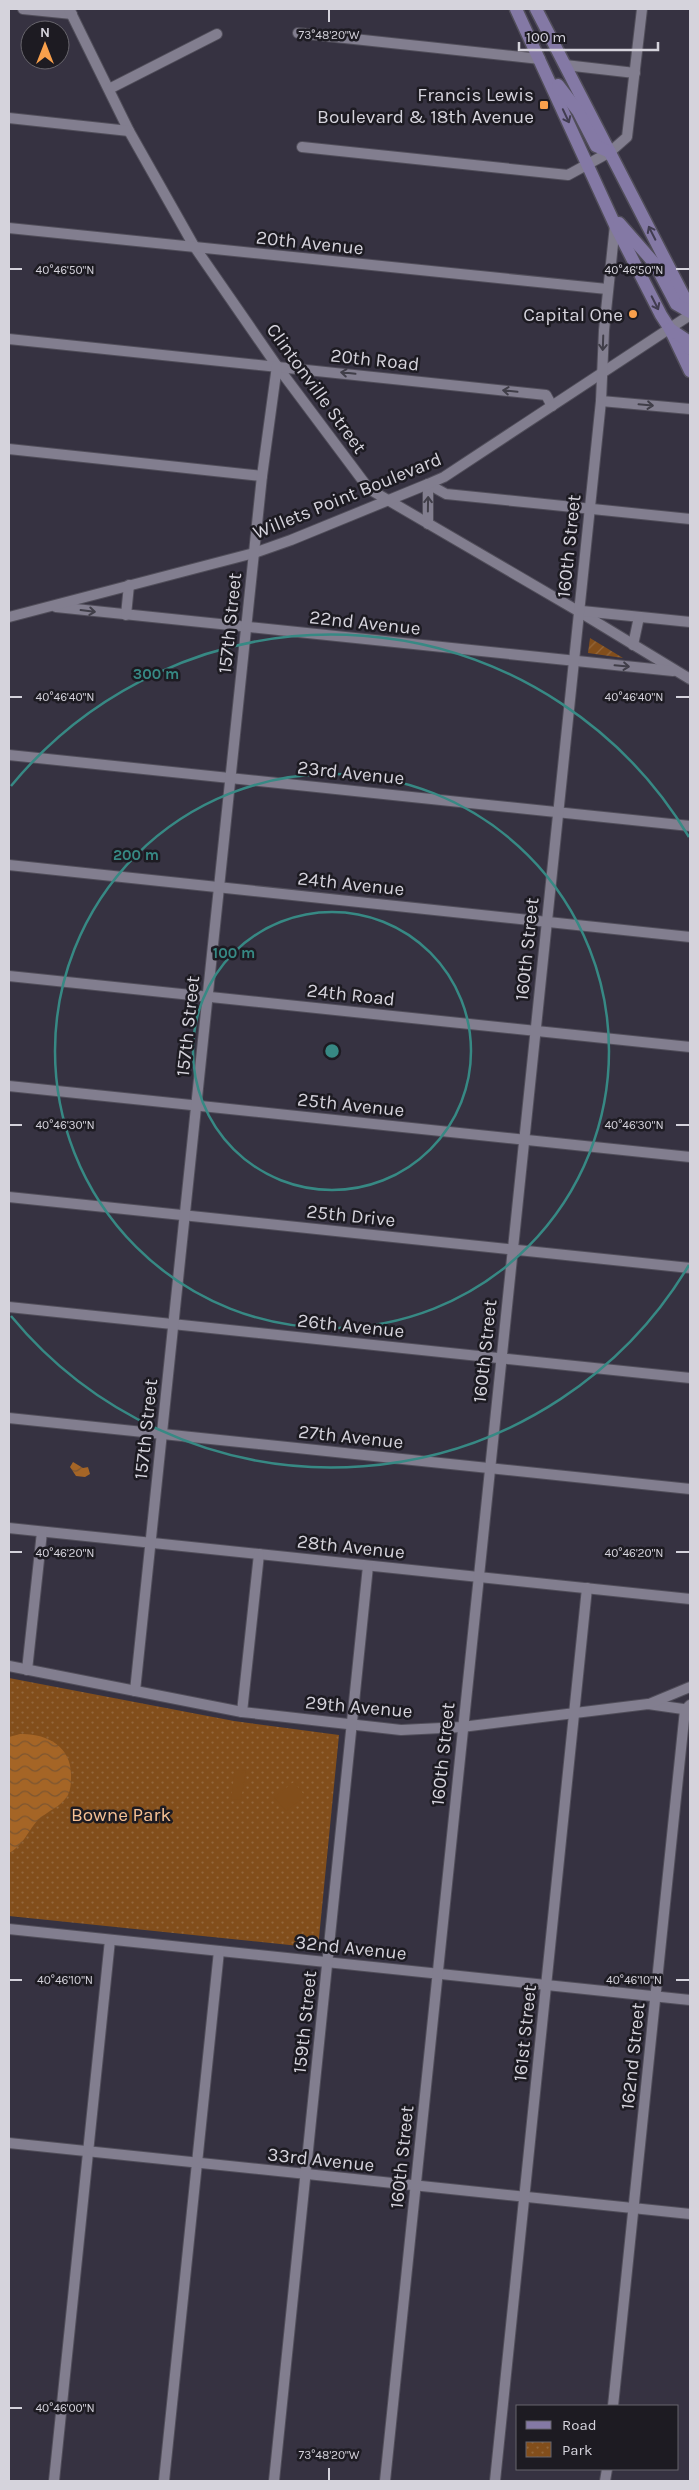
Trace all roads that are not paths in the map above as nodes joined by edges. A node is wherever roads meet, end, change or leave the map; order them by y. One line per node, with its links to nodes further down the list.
1 (23, 9): 5 (street)
2 (516, 9): 8 (main road)
3 (536, 9): 9 (main road)
4 (642, 9): 10 (street)
5 (70, 11): 11 (street, Clintonville Street)
6 (298, 33): 8 (street)
7 (217, 34): 11 (street)
8 (540, 59): 15 (main road); 16 (main road, one-way to 16)
9 (565, 65): 10 (street); 15 (main road)
10 (635, 72): 15 (street)
11 (109, 89): 13 (street, Clintonville Street)
12 (9, 118): 13 (street)
13 (129, 131): 19 (street, Clintonville Street)
14 (302, 148): 16 (street)
15 (605, 155): 16 (street); 21 (main road, one-way to 15)
16 (588, 164): 17 (main road)
17 (613, 219): 20 (street, 160th Street); 22 (main road); 23 (main road, one-way to 23)
18 (9, 228): 19 (street, 20th Avenue)
19 (194, 246): 20 (street, 20th Avenue); 26 (street, Clintonville Street)
20 (607, 289): 28 (street, 160th Street, one-way to 28)
21 (690, 308)
22 (690, 313): 23 (street, Willets Point Boulevard)
23 (670, 328): 25 (main road); 27 (main road); 28 (street, Willets Point Boulevard)
24 (9, 338): 26 (street, 20th Road)
25 (690, 349)
26 (277, 366): 30 (street, 20th Road, one-way to 26); 33 (street, 157th Street); 35 (street, Clintonville Street)
27 (690, 371)
28 (603, 372): 29 (street, 160th Street); 30 (street, Willets Point Boulevard)
29 (601, 401): 31 (street, one-way to 31); 36 (street, 160th Street)
30 (552, 406): 34 (street, Willets Point Boulevard)
31 (690, 408)
32 (9, 449): 33 (street)
33 (262, 476): 39 (street, 157th Street)
34 (428, 484): 35 (street, Willets Point Boulevard); 36 (street); 38 (street, one-way to 34)
35 (389, 501): 38 (street, Clintonville Street); 39 (street, Willets Point Boulevard)
36 (590, 510): 37 (street); 42 (street, 160th Street)
37 (690, 519)
38 (428, 524): 42 (street, Clintonville Street)
39 (254, 553): 40 (street, Willets Point Boulevard); 47 (street, 157th Street)
40 (129, 586): 41 (street, Willets Point Boulevard); 43 (street)
41 (50, 606): 43 (street, 22nd Avenue, one-way to 43); 44 (street, Willets Point Boulevard)
42 (578, 611): 45 (street); 48 (street, Clintonville Street); 49 (street, 160th Street)
43 (126, 615): 47 (street, 22nd Avenue)
44 (9, 617)
45 (639, 617): 46 (street); 48 (street)
46 (690, 622)
47 (246, 627): 49 (street, 22nd Avenue); 53 (street, 157th Street)
48 (634, 645): 50 (street, Clintonville Street)
49 (574, 662): 50 (street, 22nd Avenue, one-way to 50); 54 (street, 160th Street)
50 (677, 672): 51 (street, Clintonville Street)
51 (690, 679)
52 (9, 754): 53 (street, 23rd Avenue)
53 (230, 777): 54 (street, 23rd Avenue); 57 (street, 157th Street)
54 (558, 812): 55 (street, 23rd Avenue); 58 (street, 160th Street)
55 (690, 826)
56 (9, 866): 57 (street, 24th Avenue)
57 (219, 887): 58 (street, 24th Avenue); 61 (street, 157th Street)
58 (547, 922): 59 (street, 24th Avenue); 62 (street, 160th Street)
59 (690, 936)
60 (9, 976): 61 (street, 24th Road)
61 (208, 997): 62 (street, 24th Road); 65 (street, 157th Street)
62 (535, 1031): 63 (street, 24th Road); 66 (street, 160th Street)
63 (690, 1047)
64 (9, 1086): 65 (street, 25th Avenue)
65 (196, 1106): 66 (street, 25th Avenue); 69 (street, 157th Street)
66 (524, 1140): 67 (street, 25th Avenue); 70 (street, 160th Street)
67 (690, 1157)
68 (9, 1197): 69 (street, 25th Drive)
69 (185, 1215): 70 (street, 25th Drive); 73 (street, 157th Street)
70 (512, 1249): 71 (street, 25th Drive); 74 (street, 160th Street)
71 (690, 1268)
72 (9, 1307): 73 (street, 26th Avenue)
73 (173, 1324): 74 (street, 26th Avenue); 77 (street, 157th Street)
74 (501, 1359): 75 (street, 26th Avenue); 78 (street, 160th Street)
75 (690, 1378)
76 (9, 1418): 77 (street, 27th Avenue)
77 (162, 1434): 78 (street, 27th Avenue); 82 (street, 157th Street)
78 (490, 1468): 79 (street, 27th Avenue); 85 (street, 160th Street)
79 (690, 1489)
80 (9, 1528): 81 (street, 28th Avenue)
81 (42, 1532): 82 (street, 28th Avenue); 89 (street)
82 (151, 1543): 83 (street, 28th Avenue); 91 (street, 157th Street)
83 (259, 1554): 84 (street, 28th Avenue); 94 (street)
84 (368, 1566): 85 (street, 28th Avenue); 96 (street, 159th Street)
85 (478, 1577): 86 (street, 28th Avenue); 97 (street, 160th Street)
86 (587, 1588): 87 (street, 28th Avenue); 95 (street, 161st Street)
87 (690, 1599)
88 (9, 1666): 89 (street, 29th Avenue)
89 (26, 1670): 91 (street, 29th Avenue)
90 (690, 1687): 92 (street)
91 (136, 1691): 94 (street, 29th Avenue)
92 (648, 1704): 93 (street, 29th Avenue); 95 (street, 29th Avenue)
93 (689, 1708): 104 (street, 162nd Street)
94 (242, 1712): 96 (street, 29th Avenue)
95 (575, 1714): 97 (street, 29th Avenue); 103 (street, 161st Street)
96 (352, 1726): 97 (street, 29th Avenue); 101 (street, 159th Street)
97 (462, 1727): 102 (street, 160th Street)
98 (9, 1929): 99 (street, 32nd Avenue)
99 (110, 1940): 100 (street, 32nd Avenue); 107 (street)
100 (219, 1951): 101 (street, 32nd Avenue); 108 (street)
101 (328, 1962): 102 (street, 32nd Avenue); 109 (street, 159th Street)
102 (437, 1974): 103 (street, 32nd Avenue); 110 (street, 160th Street)
103 (547, 1985): 104 (street, 32nd Avenue); 111 (street, 161st Street)
104 (656, 1996): 105 (street, 32nd Avenue); 112 (street, 162nd Street)
105 (690, 2000)
106 (9, 2144): 107 (street, 33rd Avenue)
107 (88, 2152): 108 (street, 33rd Avenue); 115 (street)
108 (196, 2163): 109 (street, 33rd Avenue); 116 (street)
109 (306, 2175): 110 (street, 33rd Avenue); 117 (street, 159th Street)
110 (416, 2186): 111 (street, 33rd Avenue); 118 (street, 160th Street)
111 (524, 2197): 112 (street, 33rd Avenue); 119 (street, 161st Street)
112 (634, 2208): 113 (street, 33rd Avenue); 114 (street, 162nd Street)
113 (690, 2214)
114 (613, 2405)
115 (54, 2481)
116 (164, 2481)
117 (274, 2481)
118 (385, 2481)
119 (495, 2481)

